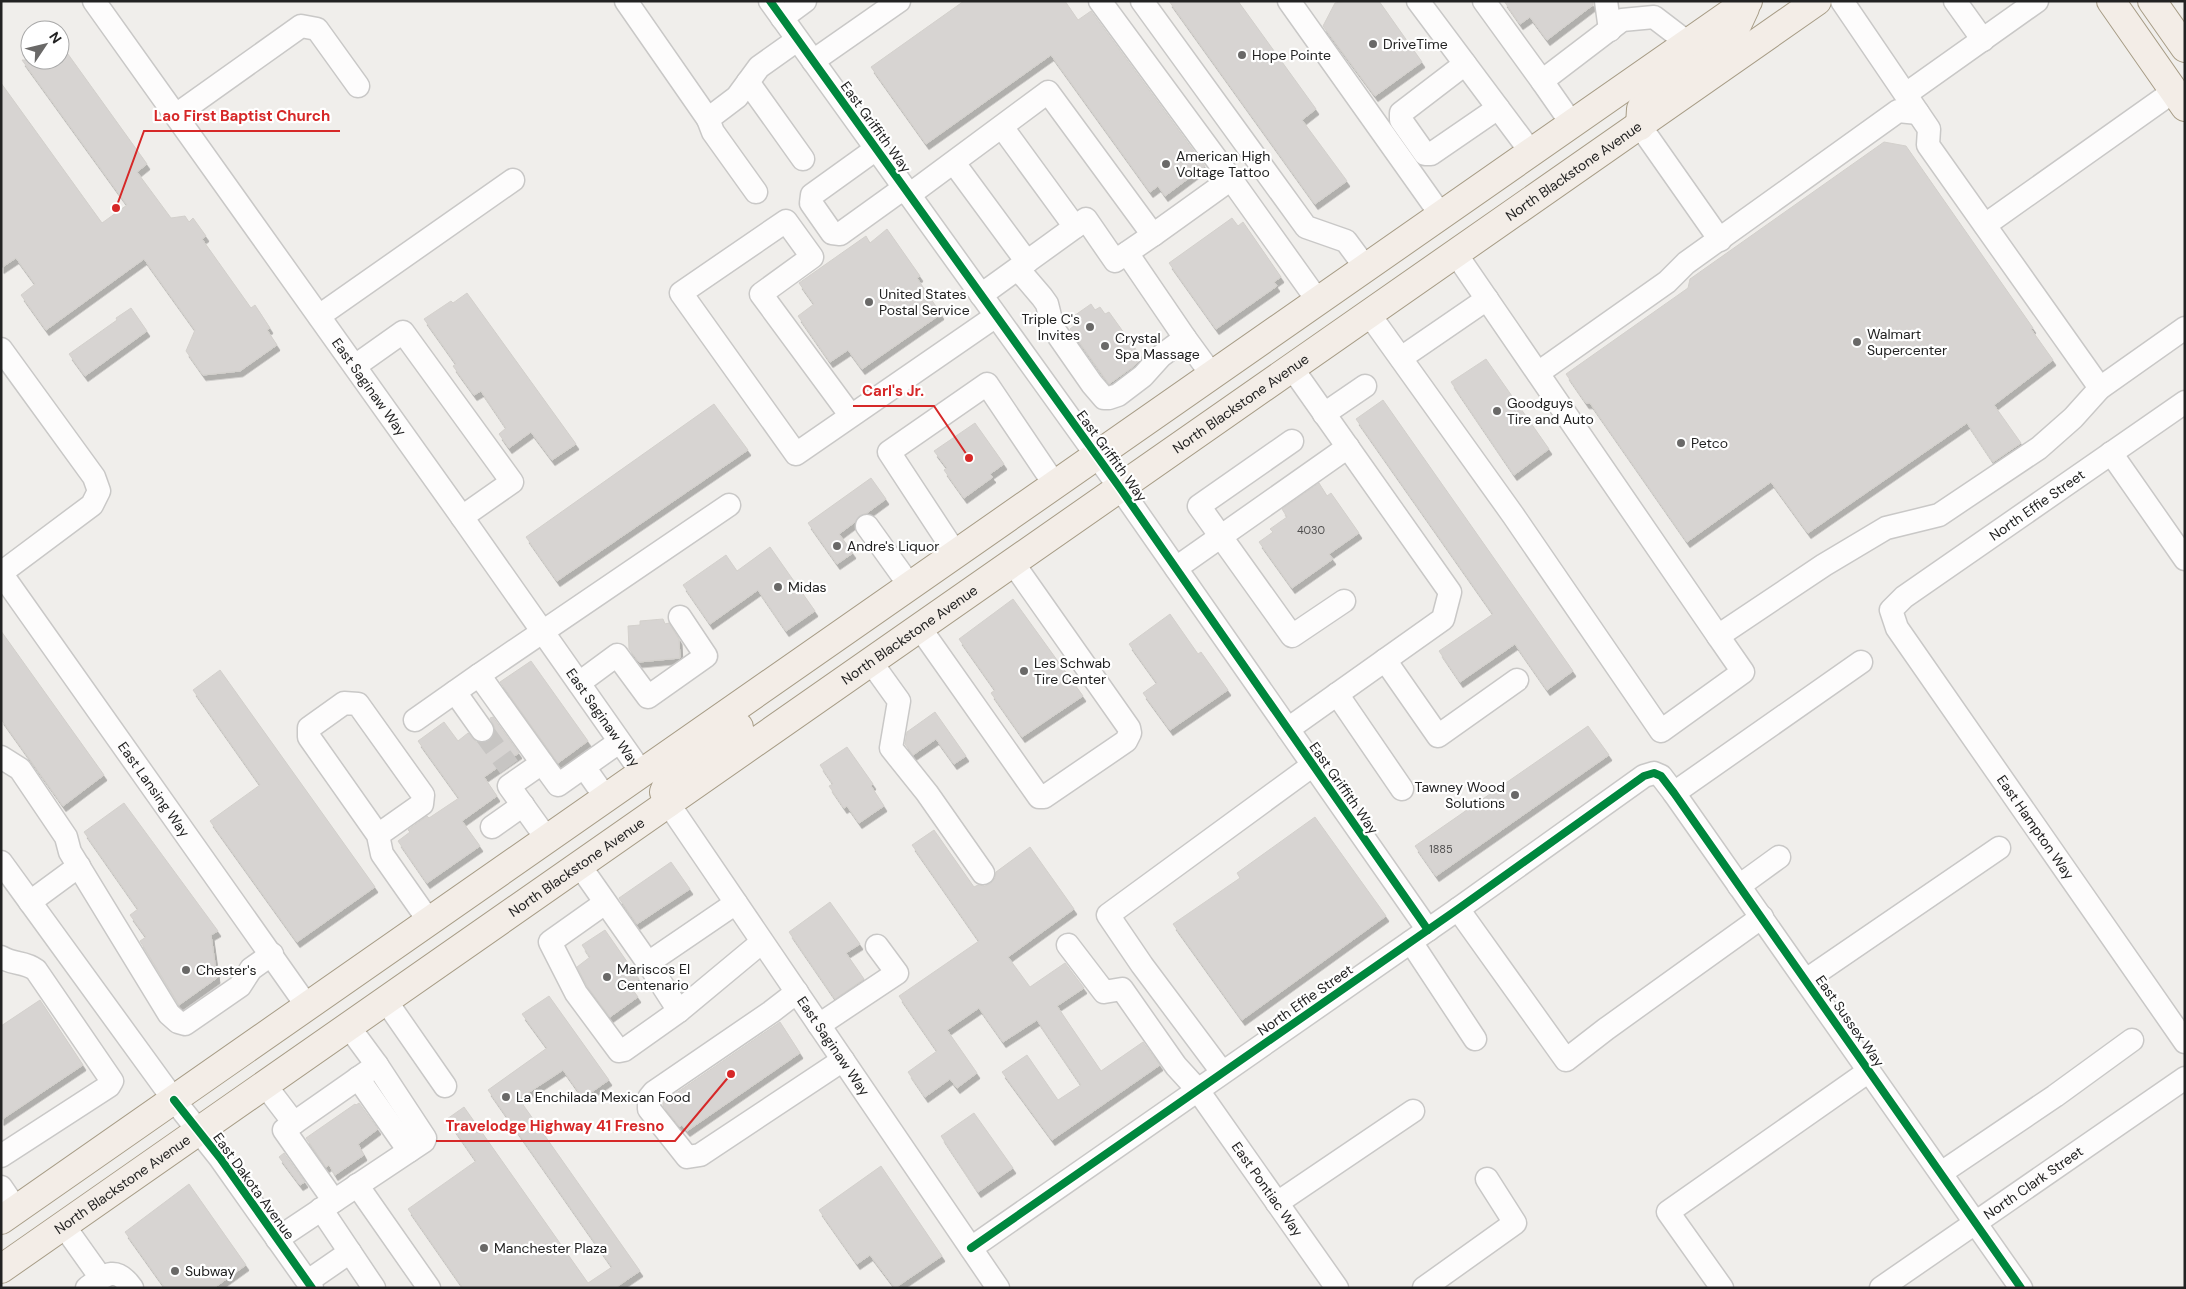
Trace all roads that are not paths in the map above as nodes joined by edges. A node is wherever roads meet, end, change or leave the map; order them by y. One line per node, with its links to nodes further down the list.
1 (94, 1): 33 (street, East Saginaw Way)
2 (626, 1): 34 (street)
3 (805, 1): 18 (street)
4 (899, 1): 24 (street)
5 (1100, 1): 42 (street)
6 (1142, 1): 54 (street)
7 (1289, 1): 46 (street)
8 (1418, 1): 25 (street)
9 (1484, 1): 26 (street)
10 (1606, 1): 19 (street)
11 (1747, 1): 22 (main road); 36 (main road)
12 (1817, 1): 36 (main road, North Blackstone Avenue)
13 (1842, 1): 29 (street)
14 (1955, 1): 21 (street)
15 (2037, 1): 21 (street)
16 (2111, 1): 30 (main road)
17 (2152, 1): 23 (main road)
18 (776, 10): 20 (street, East Griffith Way)
19 (1610, 30): 22 (street); 26 (street)
20 (797, 40): 24 (street, East Griffith Way); 27 (street)
21 (1983, 40): 29 (street)
22 (1688, 43): 35 (main road)
23 (2185, 48)
24 (813, 62): 38 (street, East Griffith Way)
25 (1465, 64): 31 (street); 31 (street)
26 (1542, 81): 35 (street)
27 (748, 82): 34 (street); 40 (street)
28 (358, 86): 33 (street)
29 (1906, 94): 32 (street)
30 (2181, 96): 47 (street)
31 (1498, 108): 39 (street)
32 (1918, 113): 47 (street); 50 (street)
33 (176, 115): 59 (street, East Saginaw Way)
34 (708, 119): 44 (street)
35 (1572, 124): 39 (main road)
36 (1640, 126): 50 (street); 52 (main road, North Blackstone Avenue)
37 (1002, 127): 41 (street); 48 (street); 49 (street)
38 (876, 149): 45 (street, East Griffith Way); 45 (street)
39 (1531, 152): 46 (main road)
40 (803, 160)
41 (954, 163): 45 (street); 53 (street)
42 (1230, 179): 49 (street); 57 (street)
43 (513, 180): 59 (street)
44 (756, 192)
45 (907, 192): 55 (street, East Griffith Way)
46 (1441, 215): 54 (main road)
47 (1985, 225): 70 (street)
48 (1074, 227): 51 (street); 53 (street)
49 (1153, 234): 51 (street)
50 (1720, 240): 67 (street)
51 (1126, 253): 62 (street)
52 (1456, 254): 56 (street); 58 (main road, North Blackstone Avenue)
53 (1022, 265): 55 (street); 62 (street)
54 (1366, 268): 57 (main road)
55 (981, 295): 60 (street, East Griffith Way)
56 (1488, 299): 64 (street); 67 (street)
57 (1318, 301): 68 (main road)
58 (1369, 314): 64 (street); 66 (main road, North Blackstone Avenue)
59 (319, 316): 65 (street, East Saginaw Way)
60 (996, 316): 73 (street); 77 (street, East Griffith Way)
61 (2185, 328): 70 (street)
62 (1185, 338): 68 (street)
63 (1, 349): 88 (street)
64 (1401, 358): 95 (street)
65 (355, 366): 81 (street, East Saginaw Way); 81 (street)
66 (1292, 368): 72 (street); 79 (main road, North Blackstone Avenue)
67 (1538, 373): 95 (street)
68 (1212, 375): 77 (main road)
69 (1365, 386): 72 (street)
70 (2100, 388): 95 (street)
71 (2185, 402): 76 (street, North Effie Street)
72 (1324, 414): 75 (street)
73 (851, 416): 73 (street)
74 (1292, 441): 83 (street)
75 (1348, 447): 83 (street); 96 (street)
76 (2111, 454): 85 (street); 91 (street, North Effie Street)
77 (1096, 456): 78 (main road); 79 (street, East Griffith Way)
78 (1055, 485): 84 (main road); 84 (street)
79 (1120, 488): 86 (main road, North Blackstone Avenue); 87 (street, East Griffith Way)
80 (729, 505): 94 (street)
81 (462, 517): 94 (street, East Saginaw Way)
82 (867, 526): 89 (street)
83 (1220, 536): 87 (street); 90 (street)
84 (956, 554): 89 (main road)
85 (2185, 559)
86 (1013, 563): 93 (main road, North Blackstone Avenue); 93 (street)
87 (1176, 568): 106 (street, East Griffith Way)
88 (1, 573): 140 (street, East Lansing Way)
89 (910, 586): 102 (main road)
90 (1344, 601)
91 (1891, 610): 152 (street, East Hampton Way)
92 (680, 617): 101 (street)
93 (920, 628): 97 (main road, North Blackstone Avenue)
94 (543, 631): 99 (street); 101 (street, East Saginaw Way)
95 (1718, 636)
96 (1385, 660): 100 (street); 104 (street)
97 (871, 662): 118 (main road, North Blackstone Avenue); 128 (street)
98 (1861, 662): 116 (street)
99 (479, 675): 103 (street); 110 (street)
100 (1517, 680)
101 (579, 683): 108 (street, East Saginaw Way)
102 (768, 685): 113 (main road); 118 (main road)
103 (455, 692): 105 (street); 107 (street)
104 (1337, 694): 106 (street); 115 (street)
105 (415, 720)
106 (1288, 729): 111 (street, East Griffith Way)
107 (482, 730)
108 (619, 742): 112 (street); 113 (street, East Saginaw Way)
109 (1, 757): 126 (street)
110 (542, 763): 112 (street); 119 (street)
111 (1313, 765): 136 (street, East Griffith Way); 156 (street)
112 (584, 767): 117 (street)
113 (642, 773): 117 (main road); 127 (main road)
114 (1654, 773): 116 (street, East Sussex Way); 133 (street, North Effie Street)
115 (1402, 789)
116 (1674, 793): 129 (street, East Sussex Way)
117 (606, 798): 122 (main road)
118 (668, 804): 127 (main road, North Blackstone Avenue); 132 (street, East Saginaw Way)
119 (523, 805): 120 (street); 122 (street)
120 (492, 828)
121 (378, 835): 121 (street); 135 (street)
122 (547, 839): 135 (main road)
123 (1999, 848): 143 (street)
124 (1779, 857): 129 (street)
125 (1, 862): 130 (street, East Dakota Avenue)
126 (79, 866): 130 (street); 140 (street)
127 (580, 866): 131 (street); 145 (main road, North Blackstone Avenue)
128 (983, 873)
129 (1739, 886): 134 (street, East Sussex Way)
130 (30, 902): 162 (street, East Dakota Avenue)
131 (605, 903): 142 (street); 147 (street)
132 (736, 903): 137 (street, East Saginaw Way); 142 (street)
133 (1458, 909): 134 (street); 136 (street, North Effie Street)
134 (1762, 917): 143 (street, East Sussex Way)
135 (429, 921): 146 (main road)
136 (1419, 936): 150 (street, East Griffith Way); 156 (street, North Effie Street)
137 (762, 942): 144 (street, East Saginaw Way); 147 (street)
138 (1068, 945): 161 (street, East Pontiac Way)
139 (878, 946): 148 (street)
140 (272, 954): 146 (street, East Lansing Way)
141 (6, 960): 167 (street)
142 (648, 963): 147 (street)
143 (1806, 980): 155 (street, East Sussex Way)
144 (797, 992): 148 (street, East Saginaw Way); 153 (street)
145 (386, 1001): 149 (main road, North Blackstone Avenue); 160 (street)
146 (307, 1006): 162 (main road)
147 (679, 1011)
148 (819, 1026): 153 (street, East Saginaw Way)
149 (349, 1027): 154 (street); 159 (main road, North Blackstone Avenue)
150 (1475, 1039)
151 (2132, 1040): 168 (street)
152 (2185, 1042)
153 (843, 1060): 178 (street, East Saginaw Way)
154 (376, 1065): 157 (street); 166 (street)
155 (1869, 1071): 168 (street, East Sussex Way); 189 (street)
156 (1222, 1072): 161 (street, North Effie Street)
157 (358, 1078): 164 (street); 166 (street)
158 (2185, 1078): 175 (street, North Clark Street)
159 (265, 1085): 164 (street); 165 (main road, North Blackstone Avenue)
160 (445, 1086)
161 (1197, 1089): 172 (street, East Pontiac Way); 178 (street, North Effie Street)
162 (174, 1100): 165 (street, East Dakota Avenue); 174 (main road)
163 (1413, 1111): 172 (street)
164 (294, 1123): 173 (street)
165 (198, 1131): 176 (main road, North Blackstone Avenue); 177 (street, East Dakota Avenue)
166 (409, 1151): 170 (street)
167 (1, 1156)
168 (1941, 1173): 175 (street, East Sussex Way)
169 (1487, 1179): 188 (street)
170 (357, 1185): 173 (street); 185 (street)
171 (1, 1187): 174 (street)
172 (1277, 1203): 187 (street, East Pontiac Way)
173 (327, 1205): 177 (street); 179 (street)
174 (9, 1215)
175 (1975, 1223): 190 (street, North Clark Street); 191 (street, East Sussex Way)
176 (64, 1226): 180 (main road, North Blackstone Avenue); 181 (street)
177 (277, 1239): 182 (street, East Dakota Avenue)
178 (971, 1248): 186 (street, East Saginaw Way)
179 (350, 1252): 182 (street); 184 (street)
180 (1, 1269)
181 (94, 1283): 183 (street)
182 (310, 1285)
183 (132, 1288)
184 (374, 1288)
185 (429, 1288)
186 (998, 1288)
187 (1337, 1288)
188 (1424, 1288)
189 (1722, 1288)
190 (1881, 1288)
191 (2021, 1288)

